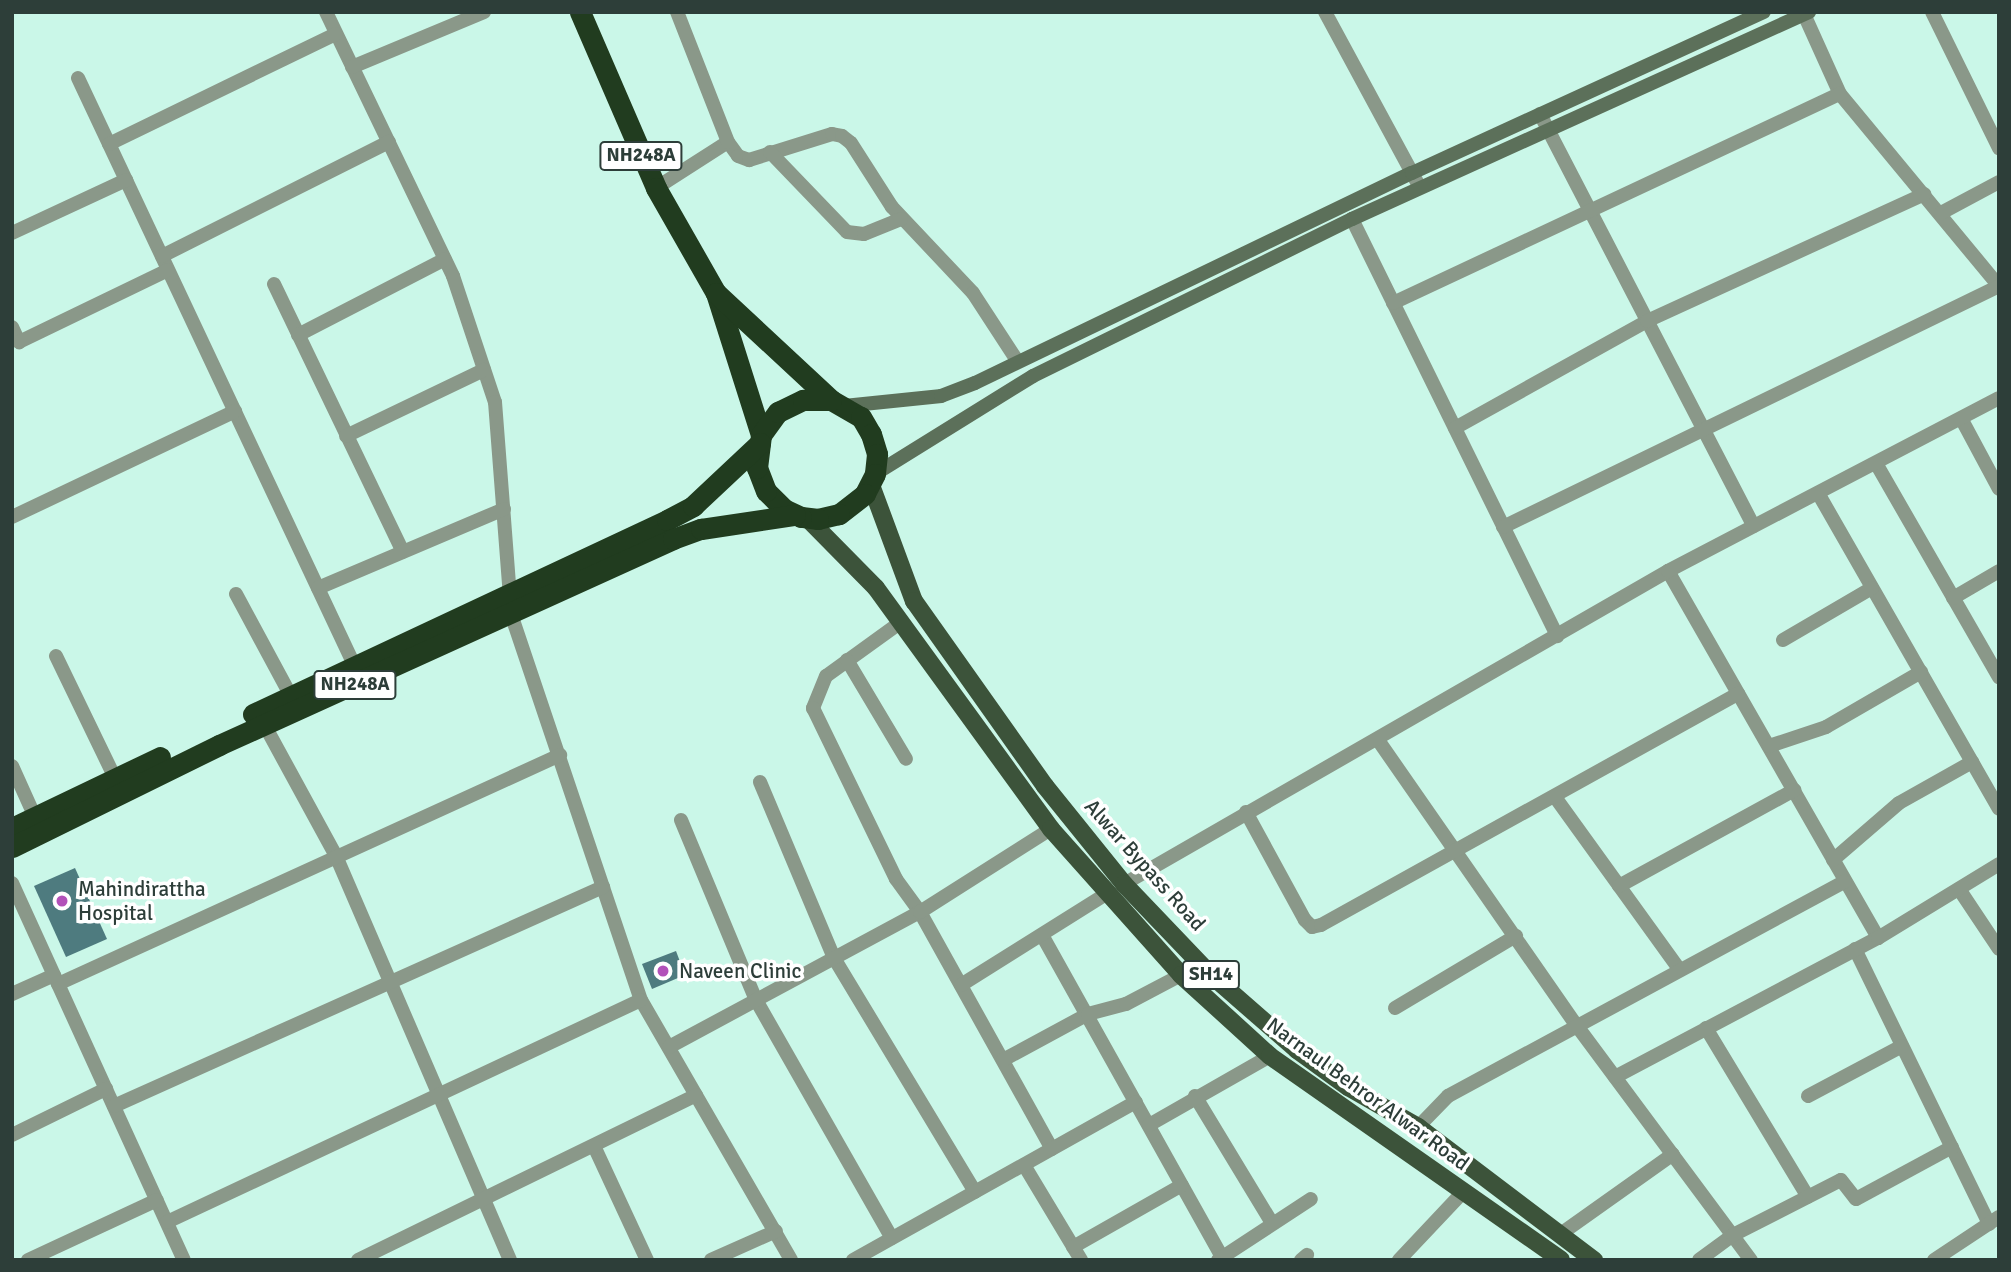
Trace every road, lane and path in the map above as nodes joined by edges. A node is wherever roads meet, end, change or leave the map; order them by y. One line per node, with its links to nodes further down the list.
1 (326, 12): 9 (street)
2 (484, 12): 10 (street)
3 (580, 12): 23 (highway, NH248A)
4 (677, 12): 16 (street)
5 (1932, 12): 18 (street)
6 (1327, 13): 20 (street)
7 (1759, 13): 13 (street)
8 (1806, 13): 12 (street); 14 (street)
9 (337, 34): 10 (street); 17 (street)
10 (352, 67): 15 (street)
11 (78, 78): 17 (street)
12 (1840, 94): 25 (street); 26 (street)
13 (1540, 114): 14 (street); 20 (street)
14 (1547, 131): 24 (street); 26 (street)
15 (389, 142): 31 (street); 32 (street)
16 (728, 142): 19 (street); 23 (street)
17 (109, 144): 21 (street)
18 (1999, 148)
19 (770, 152): 28 (street); 28 (street)
20 (1412, 173): 24 (street); 40 (street)
21 (126, 180): 30 (street); 32 (street)
22 (1999, 182): 27 (street)
23 (656, 188): 35 (highway, NH248A)
24 (1420, 188): 29 (street)
25 (1924, 194): 27 (street); 37 (street)
26 (1589, 212): 36 (street); 37 (street)
27 (1941, 213): 34 (street)
28 (901, 219): 40 (street)
29 (1352, 219): 36 (street); 51 (street)
30 (12, 233)
31 (445, 259): 39 (street); 41 (street)
32 (165, 263): 38 (street); 44 (street)
33 (274, 284): 39 (street)
34 (1999, 286): 47 (street)
35 (716, 293): 43 (highway, NH248A); 49 (highway, NH248A)
36 (1393, 303): 46 (street)
37 (1647, 321): 46 (street); 47 (street)
38 (12, 327)
39 (298, 335): 48 (street)
40 (1018, 362): 43 (street)
41 (484, 369): 48 (street); 54 (street)
42 (1999, 398): 45 (street)
43 (837, 402): 49 (highway, NH248A); 51 (highway, NH248A)
44 (235, 411): 55 (street); 62 (street)
45 (1962, 420): 50 (street); 52 (street)
46 (1455, 428): 57 (street)
47 (1704, 430): 57 (street); 58 (street)
48 (346, 436): 59 (street)
49 (760, 439): 56 (highway, NH248A); 66 (highway, NH248A)
50 (1877, 465): 53 (street); 65 (street)
51 (873, 480): 56 (highway, NH248A); 101 (main road, Alwar Bypass Road / SH14)
52 (1999, 489)
53 (1818, 494): 58 (street); 63 (street)
54 (504, 509): 59 (street); 66 (street)
55 (14, 512)
56 (801, 517): 66 (highway, NH248A); 67 (main road, SH14)
57 (1503, 527): 68 (street)
58 (1754, 527): 60 (street)
59 (402, 552): 62 (street)
60 (1668, 571): 68 (street); 75 (street)
61 (1999, 571): 65 (street)
62 (318, 588): 72 (street)
63 (1872, 588): 69 (street); 73 (street)
64 (236, 594): 76 (street)
65 (1953, 598): 74 (street)
66 (511, 605): 72 (highway, NH248A); 77 (highway, NH248A); 80 (street)
67 (901, 622): 71 (street); 93 (main road, Narnaul Behror Alwar Road / SH14)
68 (1557, 636): 78 (street)
69 (1783, 640)
70 (57, 656): 84 (street)
71 (847, 660): 81 (street); 106 (street)
72 (355, 667): 76 (highway, NH248A)
73 (1921, 672): 79 (street); 82 (street)
74 (1998, 672)
75 (1738, 694): 79 (street); 87 (street)
76 (291, 696): 84 (highway, NH248A)
77 (264, 724): 94 (highway, NH248A); 96 (street)
78 (1378, 740): 89 (street); 95 (street)
79 (1769, 747): 86 (street)
80 (560, 755): 96 (street); 103 (street)
81 (906, 760)
82 (1972, 762): 88 (street); 97 (street)
83 (12, 766): 90 (street)
84 (115, 778): 90 (highway, NH248A)
85 (760, 782): 112 (street)
86 (1794, 790): 97 (street); 102 (street)
87 (1555, 797): 95 (street); 102 (street)
88 (1997, 803)
89 (1246, 812): 95 (street); 101 (street)
90 (35, 817): 92 (highway, NH248A)
91 (681, 820): 120 (street)
92 (12, 828)
93 (1051, 828): 105 (main road, Narnaul Behror Alwar Road / SH14); 106 (street)
94 (12, 847)
95 (1458, 851): 108 (street)
96 (336, 856): 115 (street); 116 (street)
97 (1833, 860): 99 (street)
98 (1999, 864): 104 (street)
99 (1845, 881): 109 (street); 113 (street)
100 (12, 883): 115 (street)
101 (1124, 884): 138 (main road, Alwar Bypass Road / SH14)
102 (1619, 886): 113 (street)
103 (603, 887): 116 (street); 119 (street)
104 (1959, 890): 109 (street); 111 (street)
105 (1106, 894): 107 (street); 114 (main road, Narnaul Behror Alwar Road / SH14)
106 (920, 912): 112 (street); 117 (street)
107 (1042, 935): 117 (street); 122 (street)
108 (1516, 936): 121 (street); 123 (street)
109 (1878, 938): 110 (street)
110 (1855, 949): 124 (street); 125 (street)
111 (1999, 949)
112 (834, 958): 120 (street); 147 (street)
113 (1680, 970): 123 (street)
114 (1181, 975): 122 (street); 127 (main road, Narnaul Behror Alwar Road / SH14)
115 (56, 979): 118 (street); 130 (street)
116 (390, 981): 131 (street); 136 (street)
117 (961, 985): 128 (street)
118 (12, 994)
119 (641, 1000): 126 (street); 131 (street)
120 (756, 1000): 126 (street); 158 (street)
121 (1395, 1008)
122 (1088, 1014): 128 (street); 135 (street)
123 (1577, 1026): 129 (street); 138 (street)
124 (1706, 1028): 129 (street); 148 (street)
125 (1902, 1046): 134 (street); 141 (street)
126 (668, 1047): 132 (street)
127 (1270, 1056): 133 (street); 146 (main road, Narnaul Behror Alwar Road / SH14)
128 (1003, 1060): 142 (street)
129 (1615, 1077): 143 (street)
130 (106, 1089): 136 (street); 139 (street)
131 (439, 1095): 151 (street); 153 (street)
132 (696, 1096): 140 (street); 155 (street)
133 (1195, 1096): 137 (street); 154 (street)
134 (1808, 1096)
135 (1136, 1102): 137 (street); 142 (street)
136 (114, 1106): 150 (street)
137 (1149, 1125): 145 (street)
138 (1418, 1127): 156 (main road, Alwar Bypass Road / SH14)
139 (12, 1135)
140 (594, 1146): 151 (street); 165 (street)
141 (1952, 1147): 148 (street); 152 (street)
142 (1052, 1149): 144 (street)
143 (1673, 1154): 156 (street); 157 (street)
144 (1024, 1165): 147 (street); 159 (street)
145 (1182, 1185): 159 (street); 160 (street)
146 (1464, 1191): 169 (street); 170 (main road, Narnaul Behror Alwar Road / SH14)
147 (975, 1192): 158 (street)
148 (1808, 1197): 157 (street)
149 (1311, 1199): 154 (street)
150 (157, 1200): 153 (street); 161 (street)
151 (485, 1200): 163 (street); 164 (street)
152 (1994, 1220): 174 (street)
153 (167, 1222): 162 (street)
154 (1272, 1223): 160 (street)
155 (776, 1231): 166 (street); 167 (street)
156 (1562, 1233): 171 (main road, Alwar Bypass Road / SH14)
157 (1733, 1235): 172 (street); 173 (street)
158 (891, 1238): 168 (street)
159 (1077, 1254)
160 (1220, 1258)
161 (28, 1260)
162 (184, 1260)
163 (358, 1260)
164 (510, 1260)
165 (647, 1260)
166 (711, 1260)
167 (791, 1260)
168 (853, 1260)
169 (1399, 1260)
170 (1561, 1260)
171 (1594, 1260)
172 (1699, 1260)
173 (1751, 1260)
174 (1934, 1260)

